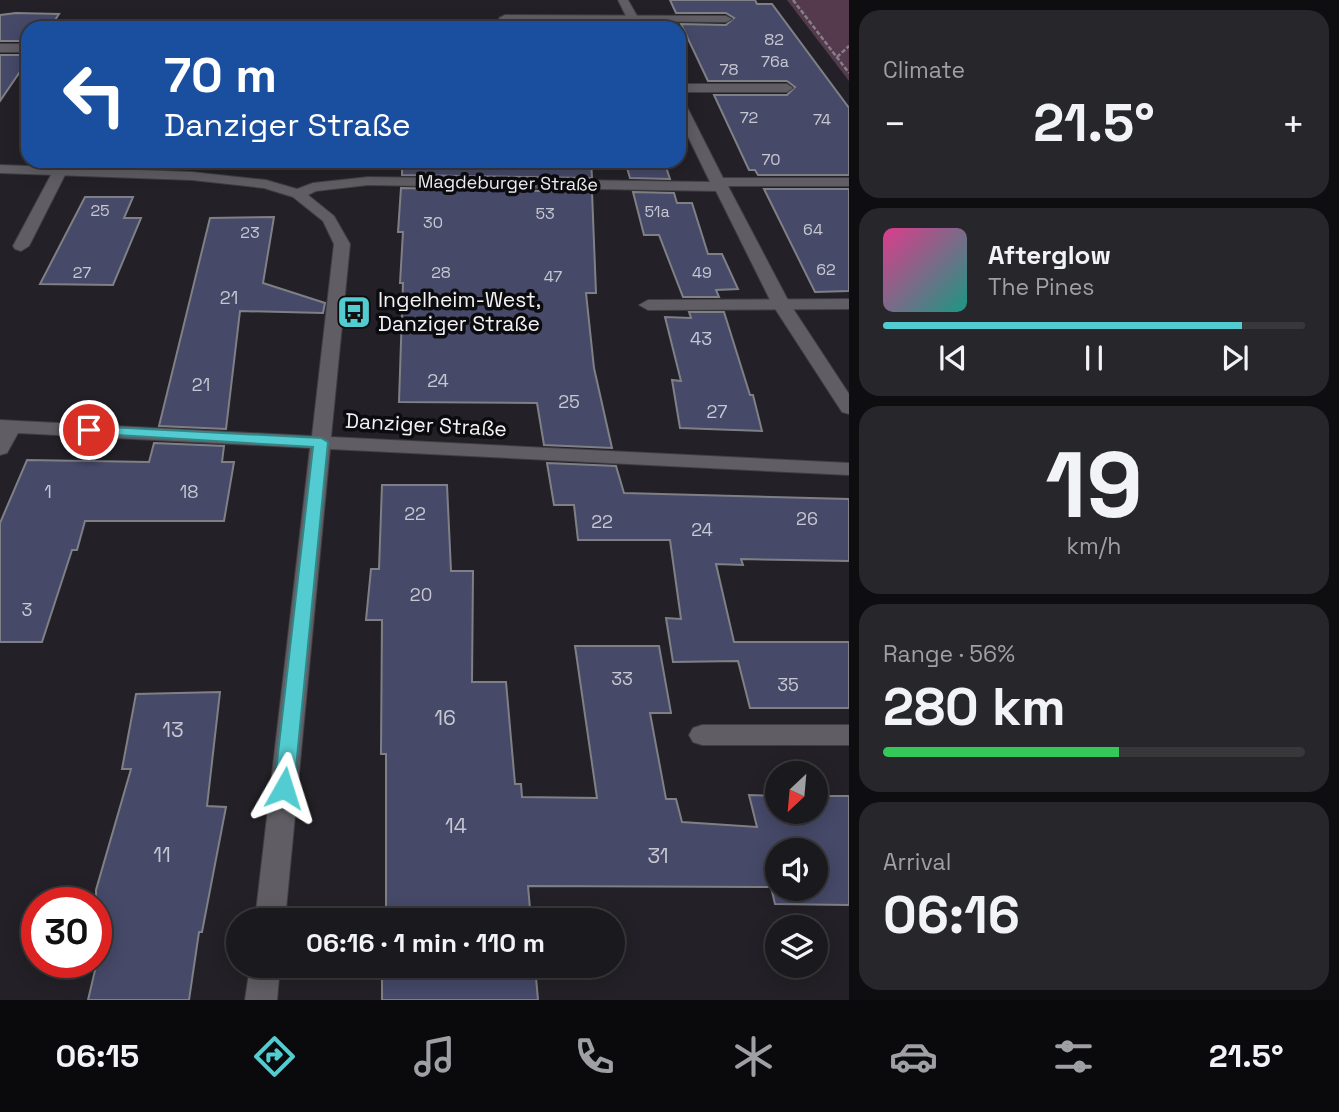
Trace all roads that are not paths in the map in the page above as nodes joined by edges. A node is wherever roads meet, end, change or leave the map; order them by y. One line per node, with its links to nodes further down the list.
1 (623, 0): 5 (street)
2 (505, 18): 4 (street)
3 (726, 19): 6 (street)
4 (584, 21)
5 (635, 21)
6 (681, 21)
7 (0, 48): 8 (street)
8 (21, 48)
9 (686, 88): 10 (street)
10 (787, 88)
11 (686, 119): 15 (street)
12 (0, 169): 13 (street)
13 (60, 171): 16 (street); 17 (street)
14 (849, 183): 15 (street, Magdeburger Straße)
15 (719, 184): 16 (street, Magdeburger Straße); 18 (street)
16 (298, 194): 23 (street)
17 (21, 246)
18 (781, 304): 19 (street); 20 (street); 21 (street)
19 (849, 304)
20 (648, 305)
21 (849, 408)
22 (6, 426): 23 (street, Danziger Straße); 24 (street)
23 (321, 442): 25 (street, Danziger Straße); 28 (street)
24 (0, 449)
25 (849, 470)
26 (702, 735): 27 (street)
27 (849, 735)
28 (271, 908)
29 (264, 978): 30 (street)
30 (261, 1000)

